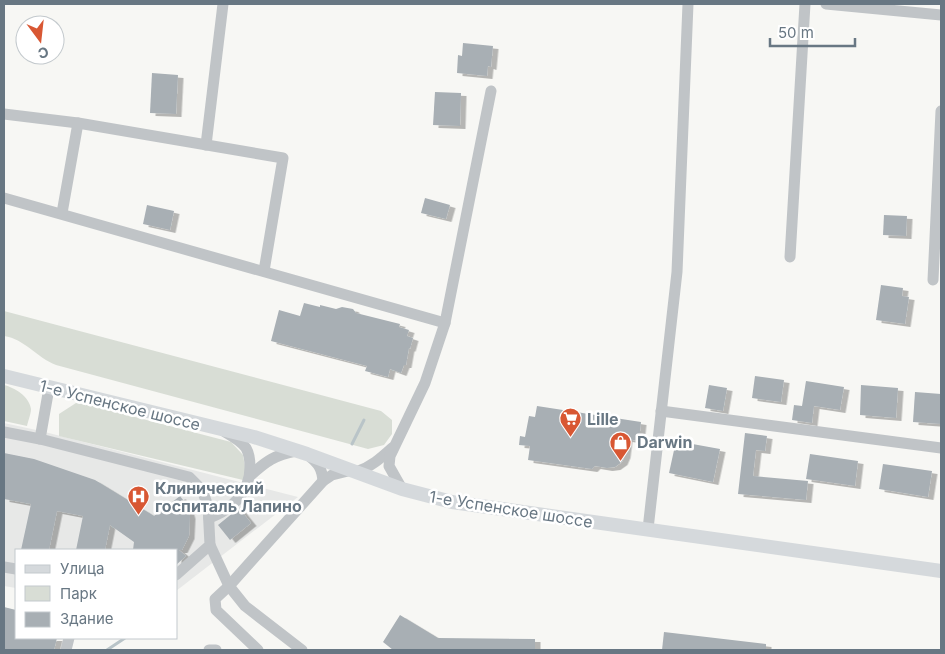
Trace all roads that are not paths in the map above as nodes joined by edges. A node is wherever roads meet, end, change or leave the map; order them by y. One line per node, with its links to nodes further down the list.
1 (223, 4): 10 (street)
2 (688, 4): 19 (street)
3 (805, 4): 13 (street)
4 (826, 4): 5 (street)
5 (941, 15)
6 (490, 91): 16 (street)
7 (941, 112): 15 (street)
8 (4, 114): 9 (street)
9 (78, 123): 10 (street); 12 (street)
10 (206, 145): 14 (street)
11 (4, 198): 12 (street)
12 (62, 214): 14 (street)
13 (790, 257)
14 (264, 271): 16 (street)
15 (933, 280)
16 (446, 323): 23 (street)
17 (4, 376): 18 (main road, 1-е Успенское шоссе)
18 (50, 388): 20 (main road, 1-е Успенское шоссе); 22 (street)
19 (661, 411): 24 (street); 31 (street)
20 (224, 431): 25 (main road, 1-е Успенское шоссе); 27 (street)
21 (4, 432): 22 (street)
22 (40, 439): 30 (street)
23 (394, 447): 26 (street); 29 (street)
24 (941, 448)
25 (302, 452): 26 (main road, 1-е Успенское шоссе); 27 (street); 28 (street)
26 (354, 471): 28 (street); 29 (main road, 1-е Успенское шоссе)
27 (250, 476): 30 (street)
28 (323, 481): 35 (street)
29 (402, 489): 31 (main road, 1-е Успенское шоссе)
30 (208, 518): 32 (street)
31 (648, 529): 33 (main road, 1-е Успенское шоссе)
32 (210, 545): 34 (street); 35 (street)
33 (941, 571)
34 (178, 573)
35 (229, 586): 38 (street); 39 (street)
36 (210, 650): 37 (street)
37 (216, 650)
38 (258, 650)
39 (302, 650)

